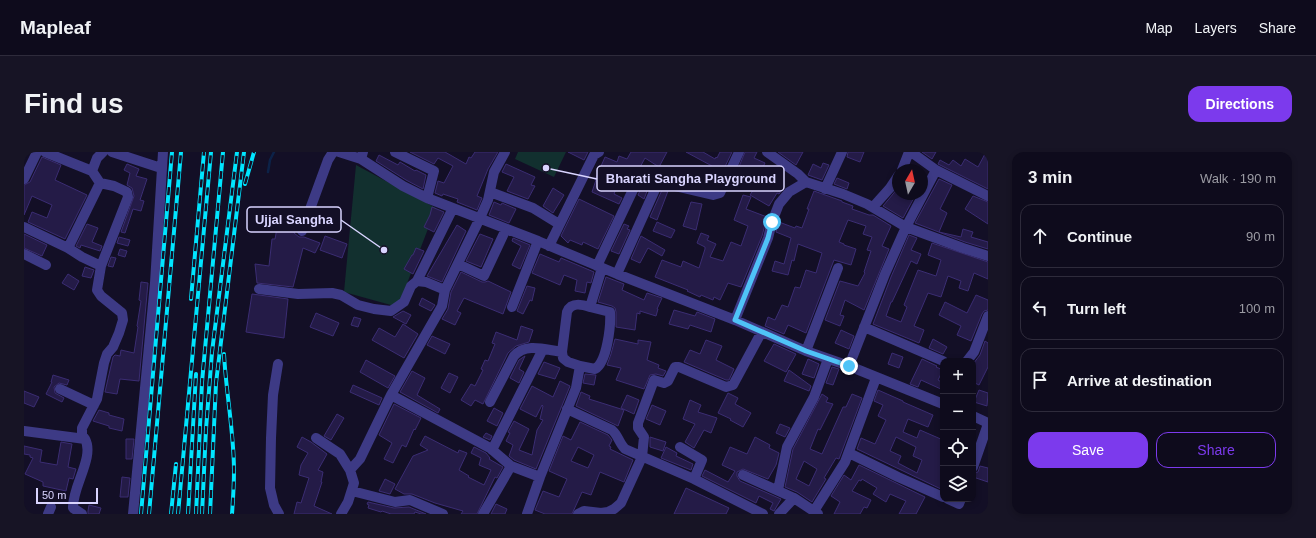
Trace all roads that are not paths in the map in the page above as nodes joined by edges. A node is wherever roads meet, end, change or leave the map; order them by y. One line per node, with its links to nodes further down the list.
1 (37, 152): 21 (street)
2 (45, 152): 15 (street)
3 (103, 152): 20 (street)
4 (112, 152): 18 (street)
5 (163, 152): 18 (street)
6 (333, 152): 37 (street)
7 (338, 152): 16 (street)
8 (395, 152): 29 (street)
9 (505, 152): 27 (street)
10 (599, 152): 33 (street)
11 (739, 152): 24 (street)
12 (767, 152): 22 (street)
13 (842, 152): 26 (street)
14 (910, 152): 17 (street); 19 (street)
15 (64, 155): 20 (street)
16 (362, 156): 29 (street)
17 (905, 164)
18 (161, 168): 96 (street)
19 (936, 170): 28 (street); 35 (street)
20 (92, 171): 23 (street)
21 (24, 179)
22 (806, 182): 26 (street); 55 (street)
23 (100, 183): 40 (street); 45 (street)
24 (658, 183): 46 (street); 48 (street)
25 (892, 185): 30 (street)
26 (825, 189): 30 (street)
27 (490, 192): 32 (street); 33 (street)
28 (988, 196)
29 (427, 198): 31 (street)
30 (873, 207): 35 (street)
31 (453, 208): 32 (street); 49 (street)
32 (480, 218): 36 (street); 44 (street)
33 (559, 224): 39 (street)
34 (24, 227): 40 (street)
35 (906, 227): 42 (street); 56 (street)
36 (506, 229): 38 (street); 44 (street)
37 (302, 231)
38 (538, 241): 39 (street); 53 (street)
39 (549, 246): 46 (street)
40 (68, 248): 45 (street)
41 (24, 254): 43 (street)
42 (988, 256)
43 (46, 264)
44 (458, 264): 51 (street)
45 (101, 266): 72 (street)
46 (600, 267): 48 (street); 52 (street)
47 (838, 268): 59 (street)
48 (617, 274): 55 (street)
49 (418, 281): 50 (street); 51 (street)
50 (260, 289)
51 (445, 290): 69 (street)
52 (590, 306): 60 (street); 65 (street)
53 (512, 307)
54 (988, 316): 61 (street)
55 (735, 320): 57 (street)
56 (864, 327): 63 (street); 66 (street)
57 (761, 333): 59 (street); 82 (street)
58 (543, 349): 60 (street); 70 (street); 80 (street)
59 (806, 351): 62 (street)
60 (562, 352): 65 (street)
61 (969, 358)
62 (828, 359): 66 (street); 89 (street)
63 (940, 360)
64 (278, 364): 97 (street)
65 (580, 366): 73 (street)
66 (849, 366): 67 (street)
67 (876, 378): 71 (street); 81 (street)
68 (60, 389): 72 (street)
69 (391, 395): 80 (street); 85 (street)
70 (490, 402)
71 (940, 403)
72 (94, 405): 78 (street)
73 (567, 409): 82 (street); 87 (street)
74 (976, 418): 75 (street)
75 (988, 424): 84 (street)
76 (24, 431): 78 (street)
77 (316, 438): 85 (street)
78 (85, 439): 95 (street)
79 (680, 447): 88 (street)
80 (492, 450): 83 (street)
81 (849, 452): 91 (street); 94 (street)
82 (642, 457): 88 (street); 101 (street)
83 (511, 466): 87 (street); 99 (street)
84 (973, 466)
85 (350, 470): 90 (street)
86 (743, 475): 89 (street)
87 (540, 477): 100 (street)
88 (694, 479): 102 (street)
89 (778, 490): 92 (street)
90 (352, 491): 93 (street); 98 (street)
91 (940, 495)
92 (794, 498): 94 (street); 103 (street)
93 (343, 513)
94 (816, 513)
95 (82, 514)
96 (133, 514)
97 (279, 514)
98 (443, 514)
99 (483, 514)
100 (527, 514)
101 (578, 514)
102 (763, 514)
103 (779, 514)

